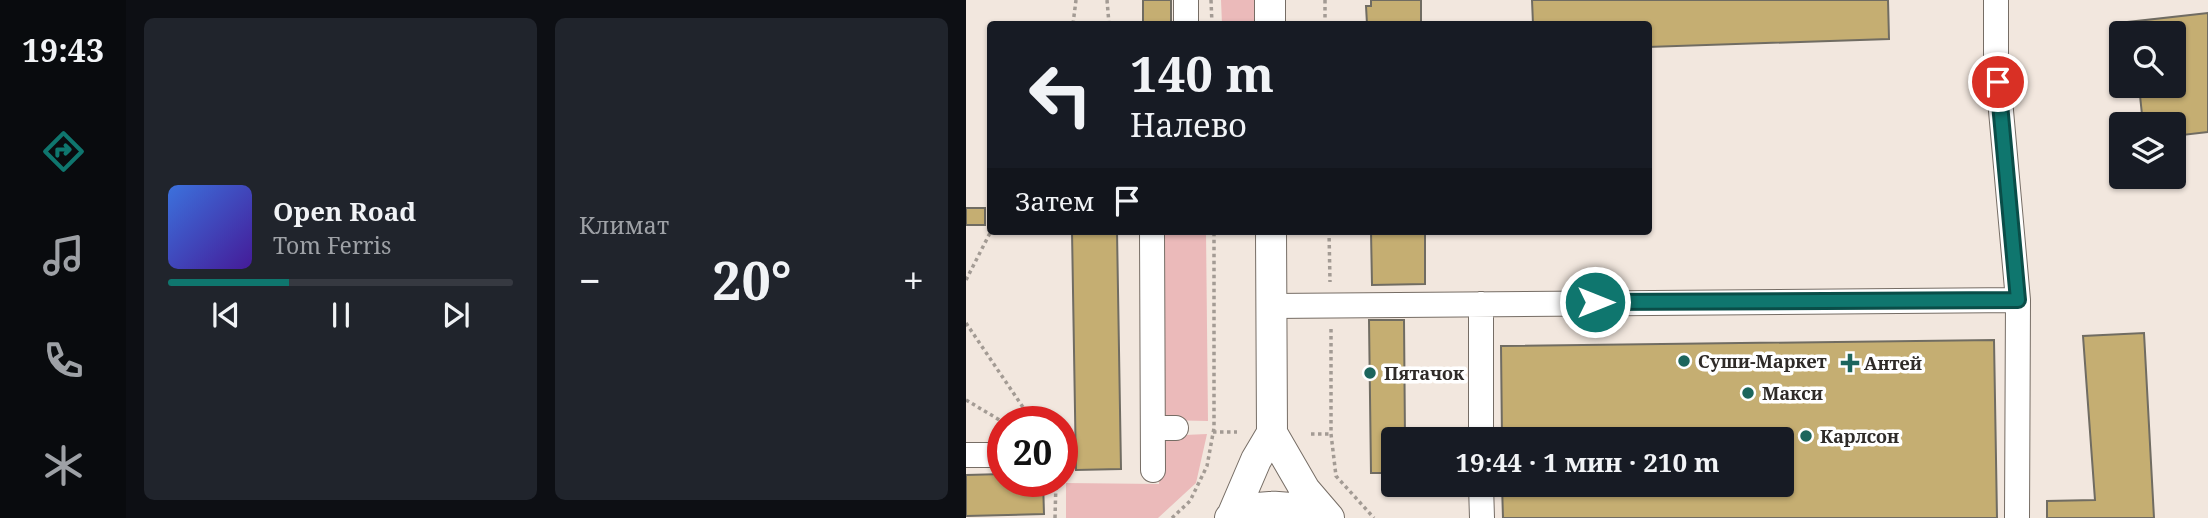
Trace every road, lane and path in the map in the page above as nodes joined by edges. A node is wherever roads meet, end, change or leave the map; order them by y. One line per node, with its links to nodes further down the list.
1 (1076, 0): 8 (path)
2 (1107, 0): 9 (path)
3 (1186, 0): 10 (lane)
4 (1212, 0): 11 (path)
5 (1269, 0): 12 (main road)
6 (1325, 0): 13 (path)
7 (1996, 0): 20 (lane)
8 (1073, 21)
9 (1110, 21)
10 (1186, 21)
11 (1212, 21)
12 (1270, 21)
13 (1325, 21)
14 (989, 235): 19 (path)
15 (1152, 235): 36 (lane)
16 (1214, 235): 29 (path)
17 (1271, 235): 23 (main road)
18 (1329, 235): 22 (path)
19 (966, 280)
20 (2018, 300): 21 (lane); 46 (lane)
21 (1481, 304): 22 (lane); 28 (lane)
22 (1331, 305): 23 (lane); 33 (path)
23 (1271, 306): 31 (main road)
24 (966, 323): 26 (path)
25 (966, 400): 27 (path)
26 (1022, 406)
27 (987, 412)
28 (1481, 427)
29 (1213, 432): 30 (path); 41 (path)
30 (1237, 432)
31 (1272, 433): 39 (main road); 43 (main road)
32 (1311, 433): 33 (path)
33 (1331, 433): 44 (path)
34 (966, 455): 35 (lane)
35 (987, 455)
36 (1153, 470)
37 (1056, 497): 40 (path)
38 (1482, 497): 45 (lane)
39 (1231, 517): 42 (main road)
40 (1055, 518)
41 (1172, 518)
42 (1321, 518)
43 (1329, 518)
44 (1374, 518)
45 (1482, 518)
46 (2017, 518)

